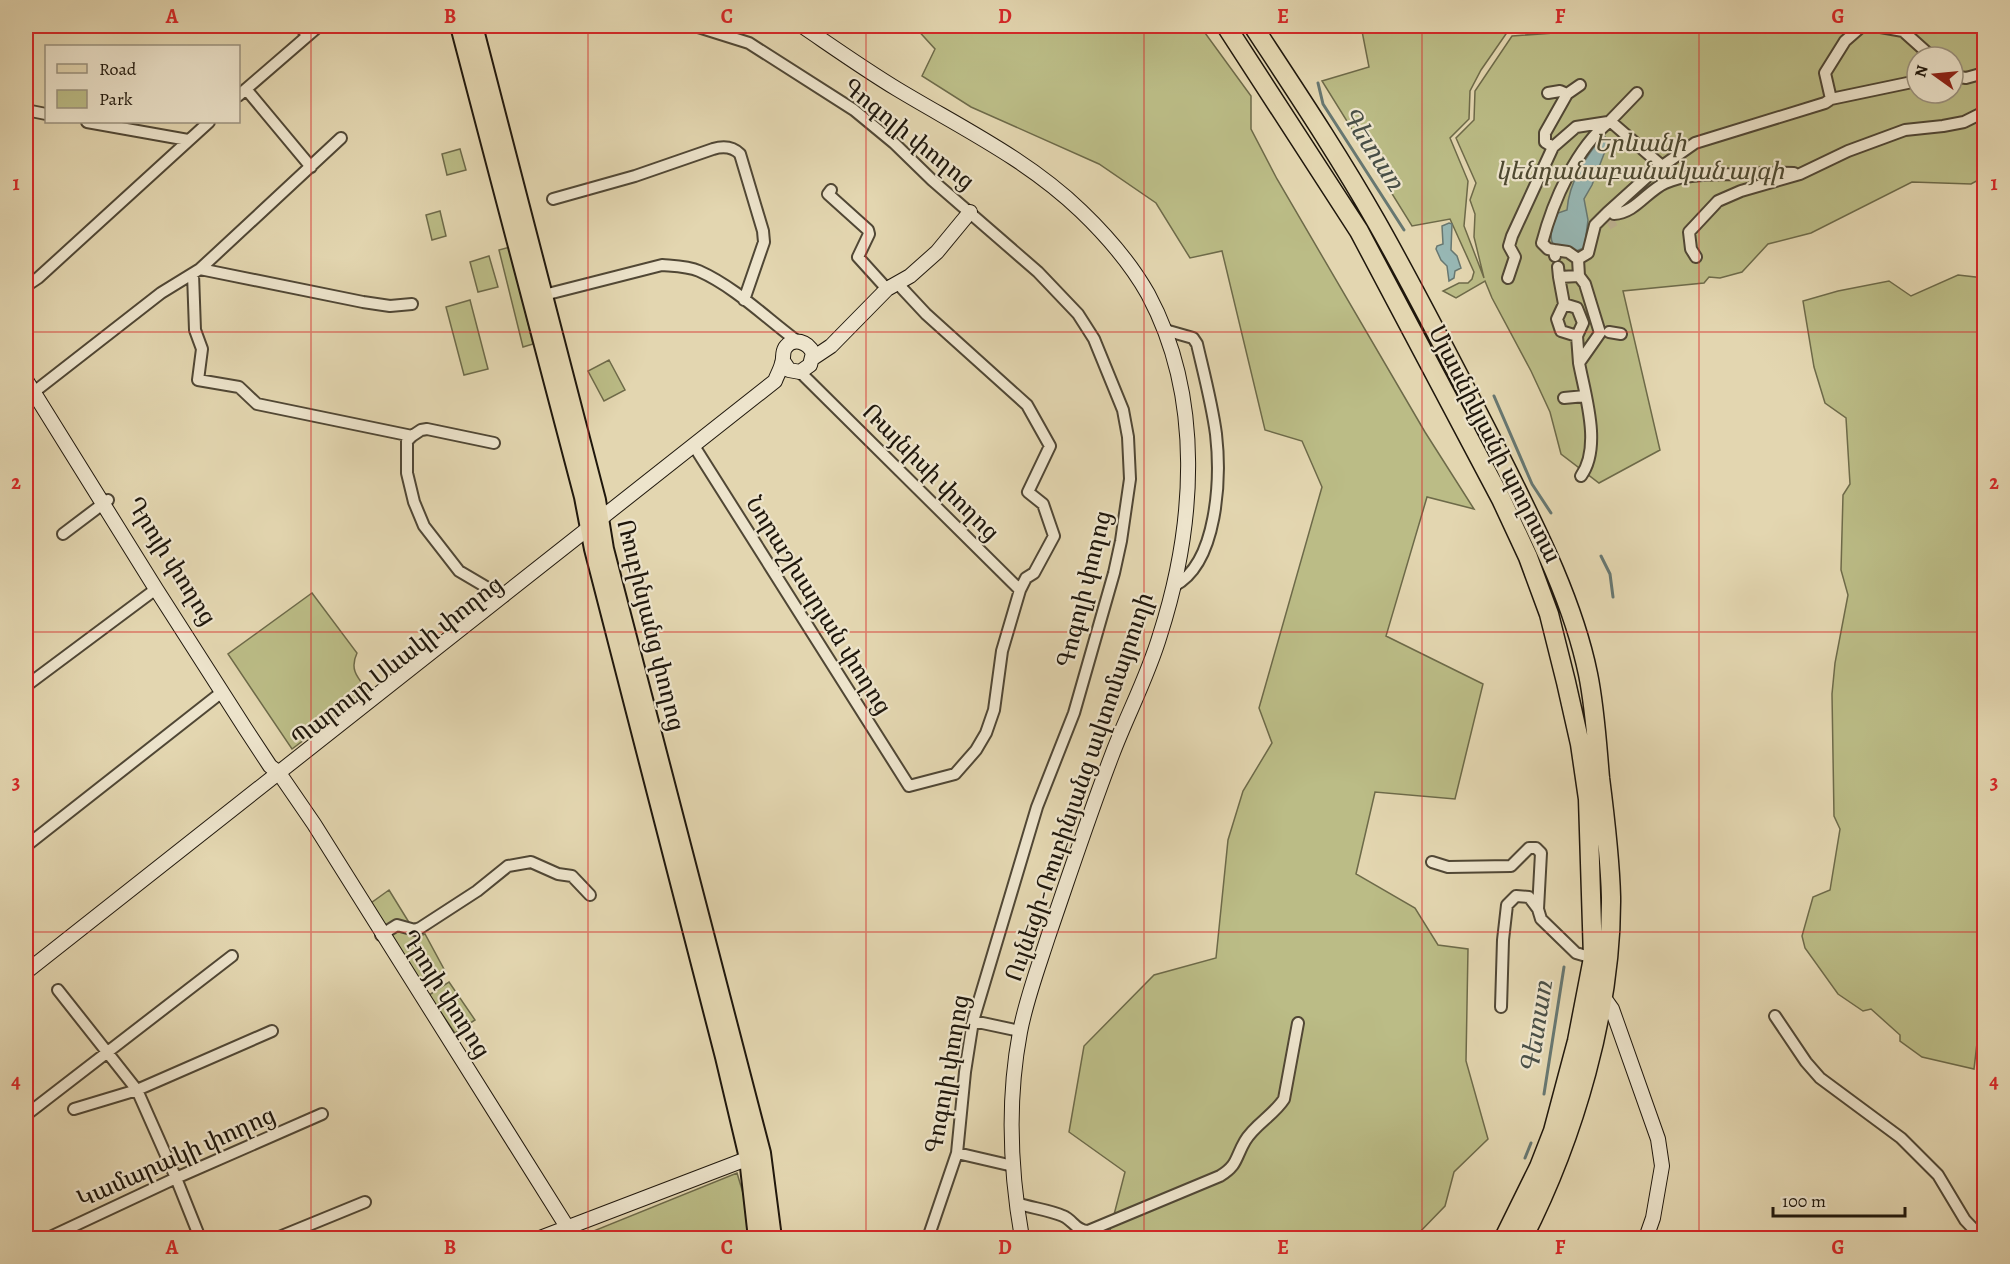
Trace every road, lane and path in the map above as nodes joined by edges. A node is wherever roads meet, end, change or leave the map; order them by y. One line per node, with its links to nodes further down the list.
1 (299, 26): 9 (street)
2 (319, 26): 9 (street)
3 (459, 26): 68 (main road, Ռուբինյանց փողոց)
4 (474, 26): 44 (main road, Ռուբինյանց փողոց)
5 (695, 26): 35 (street, Գոգոլի փողոց)
6 (802, 26): 50 (street, Ուլնեցի-Ռուբինյանց ավտոմայրուղի)
7 (1226, 26): 83 (highway, Մյասնիկյանի պողոտա)
8 (1253, 26): 87 (highway, Մյասնիկյանի պողոտա)
9 (308, 35): 15 (street)
10 (1919, 45): 19 (street)
11 (1984, 73): 12 (street)
12 (1965, 78)
13 (1905, 84): 19 (street)
14 (1580, 85): 18 (street)
15 (242, 92): 29 (street)
16 (1548, 93): 18 (street)
17 (1636, 93): 23 (street)
18 (1567, 94): 28 (street)
19 (1831, 99): 30 (street)
20 (26, 110): 22 (street)
21 (1984, 112): 31 (street)
22 (45, 114)
23 (1609, 121): 28 (street); 30 (street); 38 (street)
24 (93, 123): 27 (street)
25 (208, 123): 27 (street)
26 (341, 138): 29 (street)
27 (188, 140): 42 (street)
28 (1553, 147): 41 (street)
29 (311, 166): 39 (street)
30 (1662, 166): 32 (street)
31 (1800, 174): 32 (street); 36 (street)
32 (1648, 176): 37 (street)
33 (831, 190): 43 (street)
34 (553, 199): 45 (street)
35 (970, 212): 43 (street); 90 (street, Գոգոլի փողոց)
36 (1696, 257)
37 (1578, 259): 38 (street); 40 (street)
38 (1557, 263): 40 (street); 47 (street)
39 (197, 271): 46 (street); 60 (street); 63 (street)
40 (1579, 274): 48 (street)
41 (1508, 278)
42 (26, 286)
43 (892, 286): 57 (street); 72 (street)
44 (544, 295): 45 (street); 68 (main road, Ռուբինյանց փողոց)
45 (744, 300): 54 (street)
46 (412, 304)
47 (1563, 304): 49 (street); 53 (street)
48 (1597, 308): 49 (street); 51 (street)
49 (1580, 315): 53 (street)
50 (1165, 330): 70 (street, Ուլնեցի-Ռուբինյանց ավտոմայրուղի); 70 (street)
51 (1606, 332): 52 (street); 56 (street)
52 (1621, 334)
53 (1577, 336): 56 (street)
54 (792, 344): 55 (street, Պարույր Սևակի փողոց); 57 (street)
55 (783, 361): 57 (street); 65 (street, Պարույր Սևակի փողոց)
56 (1579, 363): 61 (street)
57 (805, 364): 65 (street, Պարույր Սևակի փողոց); 72 (street, Ռայնիսի փողոց)
58 (26, 372): 60 (street, Դրոյի փողոց)
59 (26, 380): 60 (street, Դրոյի փողոց)
60 (35, 391): 67 (street, Դրոյի փողոց)
61 (1585, 396): 62 (street); 66 (street)
62 (1564, 398)
63 (412, 436): 64 (street); 73 (street)
64 (494, 443)
65 (696, 449): 68 (street, Պարույր Սևակի փողոց); 72 (street, Նորաշխարյան փողոց)
66 (1581, 476)
67 (106, 502): 69 (street); 71 (street, Դրոյի փողոց); 76 (street, Դրոյի փողոց)
68 (595, 529): 73 (street, Պարույր Սևակի փողոց); 76 (street, Պարույր Սևակի փողոց); 100 (main road, Ռուբինյանց փողոց)
69 (63, 534)
70 (1174, 586): 92 (street, Ուլնեցի-Ռուբինյանց ավտոմայրուղի)
71 (156, 589): 74 (street); 75 (street, Դրոյի փողոց)
72 (1020, 590)
73 (504, 596): 76 (street, Պարույր Սևակի փողոց)
74 (26, 686)
75 (222, 692): 76 (street, Դրոյի փողոց); 77 (street)
76 (281, 776): 81 (street, Դրոյի փողոց); 84 (street, Պարույր Սևակի փողոց); 85 (street, Պարույր Սևակի փողոց)
77 (26, 846)
78 (1432, 862): 80 (street)
79 (590, 896): 81 (street)
80 (1538, 909): 83 (street); 88 (street)
81 (381, 935): 105 (street, Դրոյի փողոց)
82 (232, 956): 94 (street)
83 (1593, 958): 114 (highway, Մյասնիկյանի պողոտա)
84 (26, 972)
85 (26, 984)
86 (58, 990): 94 (street)
87 (1602, 995): 115 (highway, Մյասնիկյանի պողոտա); 116 (street)
88 (1501, 1007)
89 (1775, 1016): 117 (street)
90 (973, 1021): 92 (street); 99 (street, Գոգոլի փողոց)
91 (1298, 1023): 104 (street)
92 (1020, 1030): 101 (street, Ուլնեցի-Ռուբինյանց ավտոմայրուղի)
93 (272, 1031): 95 (street)
94 (108, 1053): 95 (street); 98 (street)
95 (136, 1090): 96 (street); 102 (street)
96 (74, 1109)
97 (322, 1114): 102 (street, Կամարակի փողոց)
98 (26, 1115)
99 (957, 1153): 101 (street); 112 (street, Գոգոլի փողոց)
100 (755, 1156): 105 (street); 110 (main road, Ռուբինյանց փողոց); 111 (main road, Ռուբինյանց փողոց)
101 (1013, 1166): 104 (street, Ուլնեցի-Ռուբինյանց ավտոմայրուղի)
102 (176, 1178): 106 (street, Կամարակի փողոց); 107 (street)
103 (365, 1202): 108 (street)
104 (1016, 1203): 113 (street, Ուլնեցի-Ռուբինյանց ավտոմայրուղի)
105 (571, 1234): 109 (street)
106 (48, 1239)
107 (200, 1239)
108 (277, 1239)
109 (540, 1239)
110 (757, 1239)
111 (773, 1239)
112 (928, 1239)
113 (1022, 1239)
114 (1504, 1239)
115 (1523, 1239)
116 (1646, 1239)
117 (1982, 1239)

